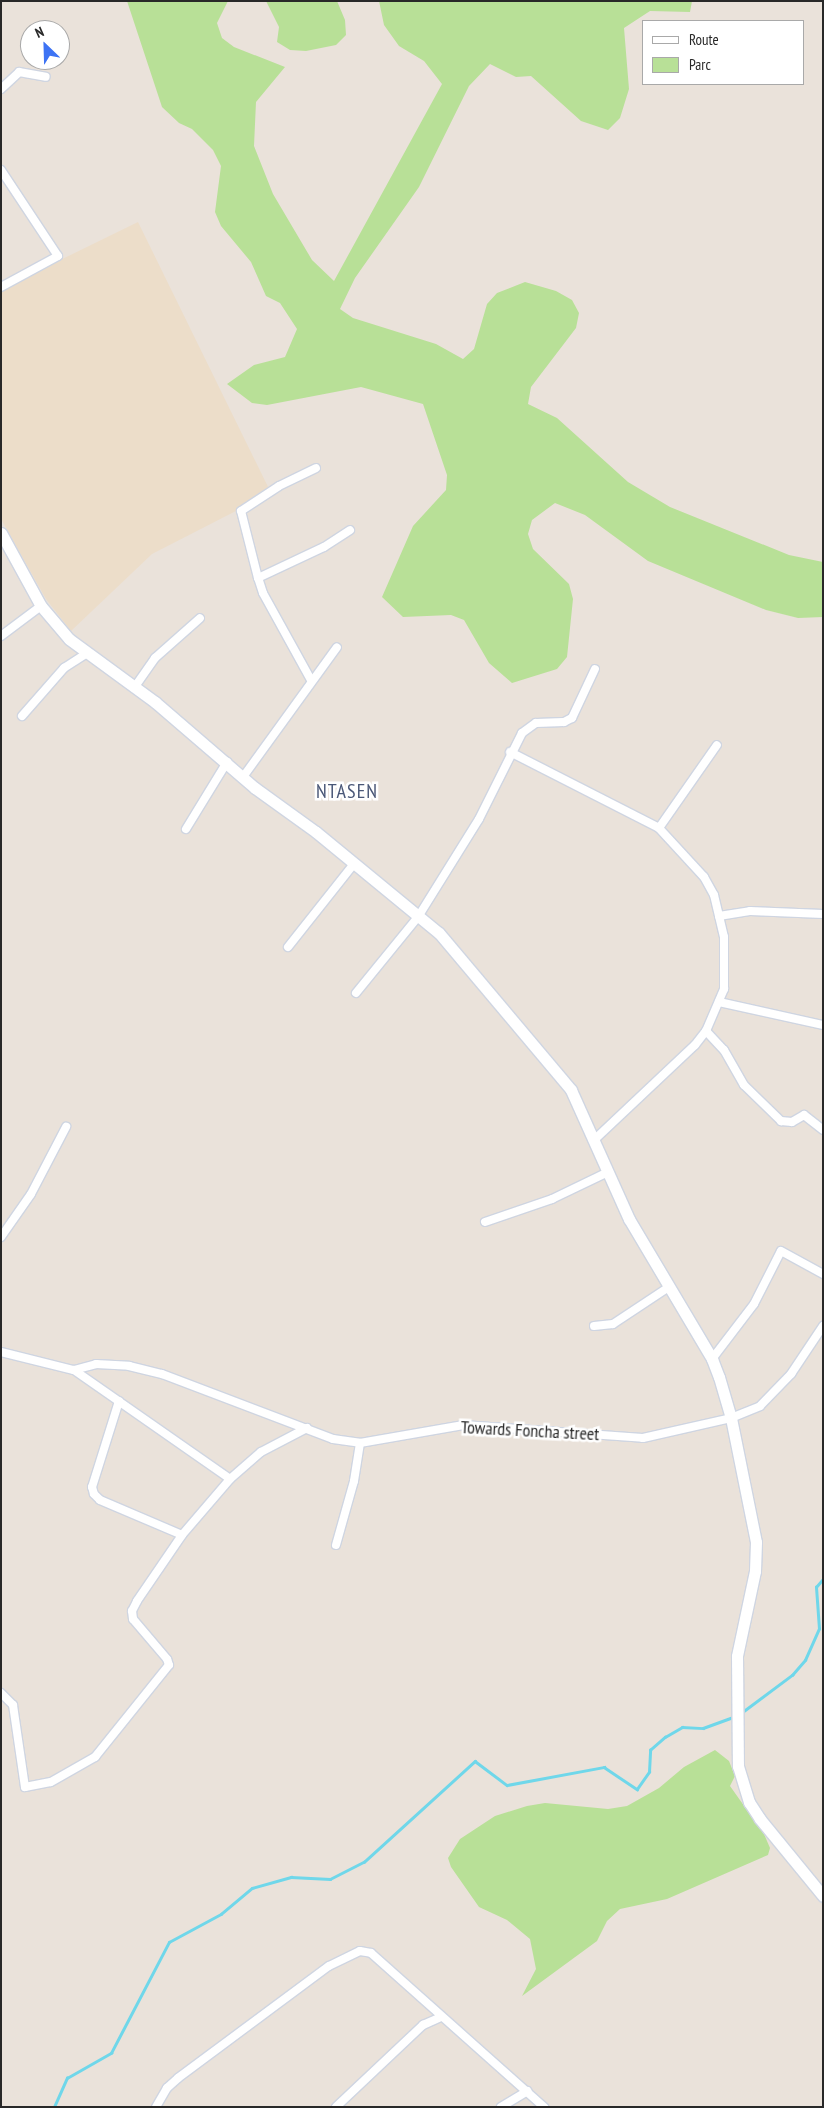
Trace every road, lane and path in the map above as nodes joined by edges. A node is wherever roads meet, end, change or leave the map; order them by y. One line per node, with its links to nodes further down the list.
1 (46, 78): 2 (street)
2 (1, 89)
3 (1, 170): 4 (street)
4 (1, 287)
5 (316, 468): 8 (street)
6 (350, 530): 8 (street)
7 (1, 533): 9 (street)
8 (258, 578): 15 (street)
9 (41, 606): 11 (street); 13 (street)
10 (200, 618): 16 (street)
11 (1, 636)
12 (337, 647): 15 (street)
13 (87, 653): 16 (street); 17 (street)
14 (595, 669): 19 (street)
15 (310, 680): 21 (street)
16 (134, 688): 20 (street)
17 (22, 716)
18 (717, 745): 22 (street)
19 (510, 752): 22 (street); 27 (street)
20 (227, 762): 21 (street); 23 (street)
21 (243, 777): 24 (street)
22 (659, 828): 26 (street)
23 (186, 829)
24 (352, 865): 27 (street); 28 (street)
25 (823, 914): 26 (street)
26 (719, 916): 30 (street)
27 (418, 917): 29 (street); 35 (street)
28 (288, 947)
29 (356, 993)
30 (719, 1002): 31 (street); 32 (street)
31 (823, 1025)
32 (706, 1031): 34 (street); 35 (street)
33 (66, 1127): 38 (street)
34 (823, 1130)
35 (593, 1141): 36 (street)
36 (608, 1172): 37 (street); 40 (street)
37 (485, 1222)
38 (1, 1237)
39 (823, 1274): 44 (street)
40 (670, 1287): 41 (street); 44 (street)
41 (594, 1326)
42 (823, 1326): 47 (street, Towards Foncha street)
43 (1, 1352): 45 (street, Towards Foncha street)
44 (712, 1359): 47 (street)
45 (74, 1370): 46 (street); 48 (street, Towards Foncha street)
46 (119, 1401): 50 (street); 51 (street)
47 (731, 1418): 49 (street, Towards Foncha street); 54 (street)
48 (307, 1428): 49 (street, Towards Foncha street); 50 (street)
49 (360, 1443): 52 (street)
50 (230, 1479): 51 (street)
51 (182, 1535): 53 (street)
52 (336, 1545)
53 (1, 1693)
54 (823, 1896)
55 (441, 2017): 56 (street); 57 (street); 58 (street)
56 (528, 2092): 59 (street); 60 (street)
57 (156, 2107)
58 (336, 2107)
59 (501, 2107)
60 (544, 2107)

